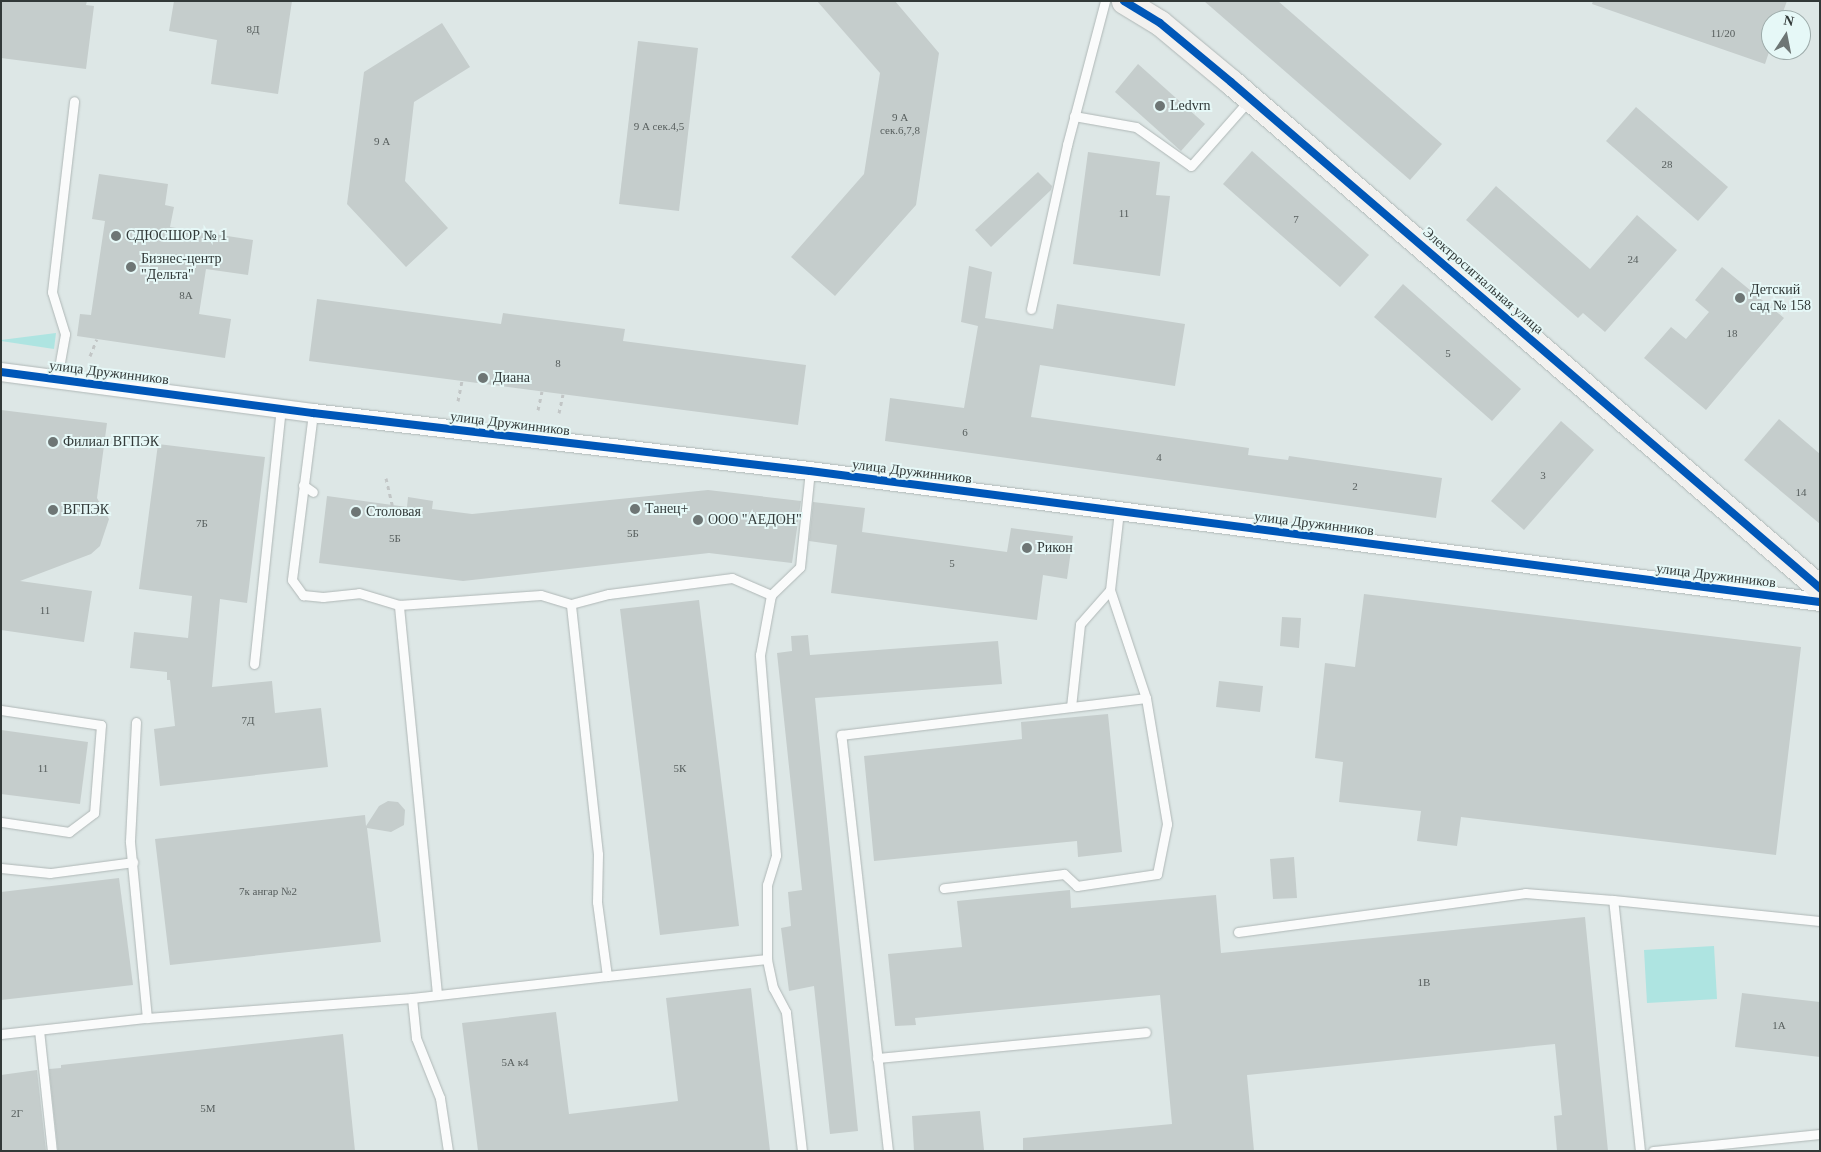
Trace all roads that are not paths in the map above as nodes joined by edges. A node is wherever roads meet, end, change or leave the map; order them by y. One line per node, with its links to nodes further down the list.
1 (1105, 1): 5 (lane)
2 (1124, 1): 3 (street, Электросигнальная улица)
3 (1250, 99): 5 (lane); 15 (street, Электросигнальная улица)
4 (74, 101): 8 (lane)
5 (1074, 116): 6 (lane)
6 (1031, 309)
7 (1, 372): 8 (street, улица Дружинников)
8 (57, 379): 9 (street, улица Дружинников)
9 (282, 408): 10 (street, улица Дружинников); 21 (lane)
10 (313, 413): 11 (street, улица Дружинников); 12 (lane)
11 (810, 471): 14 (street, улица Дружинников); 17 (lane)
12 (303, 485): 13 (lane); 20 (lane)
13 (313, 492)
14 (1119, 511): 16 (lane); 18 (street, улица Дружинников)
15 (1820, 588)
16 (1110, 590): 22 (lane); 23 (lane)
17 (771, 595): 19 (lane); 33 (lane)
18 (1820, 602)
19 (572, 604): 20 (lane); 34 (lane)
20 (400, 605): 35 (lane)
21 (254, 664)
22 (1146, 698): 23 (lane); 29 (lane)
23 (1071, 707): 41 (lane)
24 (1, 710): 26 (lane)
25 (136, 722): 27 (lane)
26 (1, 822)
27 (133, 862): 28 (lane); 37 (lane)
28 (1, 868)
29 (944, 888)
30 (1613, 900): 31 (lane); 32 (lane); 47 (lane)
31 (1820, 921)
32 (1238, 932)
33 (767, 959): 34 (lane); 45 (lane)
34 (607, 976): 35 (lane)
35 (437, 994): 36 (lane)
36 (412, 998): 37 (lane); 44 (lane)
37 (147, 1018): 38 (lane)
38 (39, 1030): 40 (lane); 43 (lane)
39 (1146, 1032): 41 (lane)
40 (1, 1034)
41 (877, 1058): 46 (lane)
42 (1820, 1134): 48 (lane)
43 (52, 1151)
44 (448, 1151)
45 (802, 1151)
46 (888, 1151)
47 (1640, 1151)
48 (1653, 1151)

